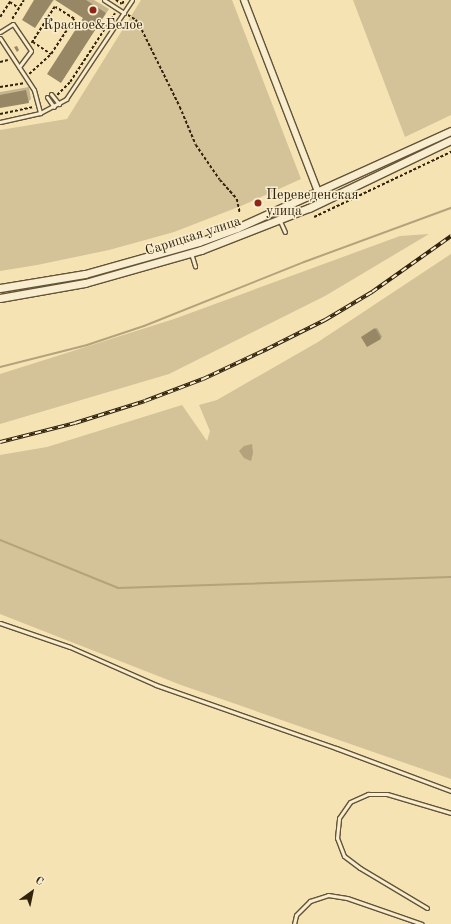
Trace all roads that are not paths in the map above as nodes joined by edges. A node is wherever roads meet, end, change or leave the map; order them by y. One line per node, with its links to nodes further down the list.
1 (104, 0): 4 (lane)
2 (132, 0): 4 (lane)
3 (244, 0): 16 (street)
4 (124, 13): 10 (lane)
5 (0, 32): 7 (lane)
6 (0, 38): 7 (lane)
7 (19, 67): 12 (lane)
8 (52, 94): 10 (lane)
9 (47, 97): 11 (lane)
10 (59, 104): 11 (lane)
11 (54, 107): 12 (lane)
12 (40, 113): 13 (lane)
13 (0, 122)
14 (451, 131): 16 (street, Сарицкая улица)
15 (451, 140): 17 (street, Сарицкая улица)
16 (318, 190): 17 (street); 22 (street, Сарицкая улица)
17 (322, 202): 18 (street, Сарицкая улица)
18 (280, 219): 19 (lane); 20 (street, Сарицкая улица)
19 (285, 232)
20 (191, 252): 21 (lane); 23 (street, Сарицкая улица)
21 (195, 266)
22 (0, 288)
23 (0, 298)
24 (0, 623): 25 (lane)
25 (451, 791)
26 (451, 813): 27 (lane)
27 (427, 908)
28 (294, 924): 29 (lane)
29 (422, 924)

